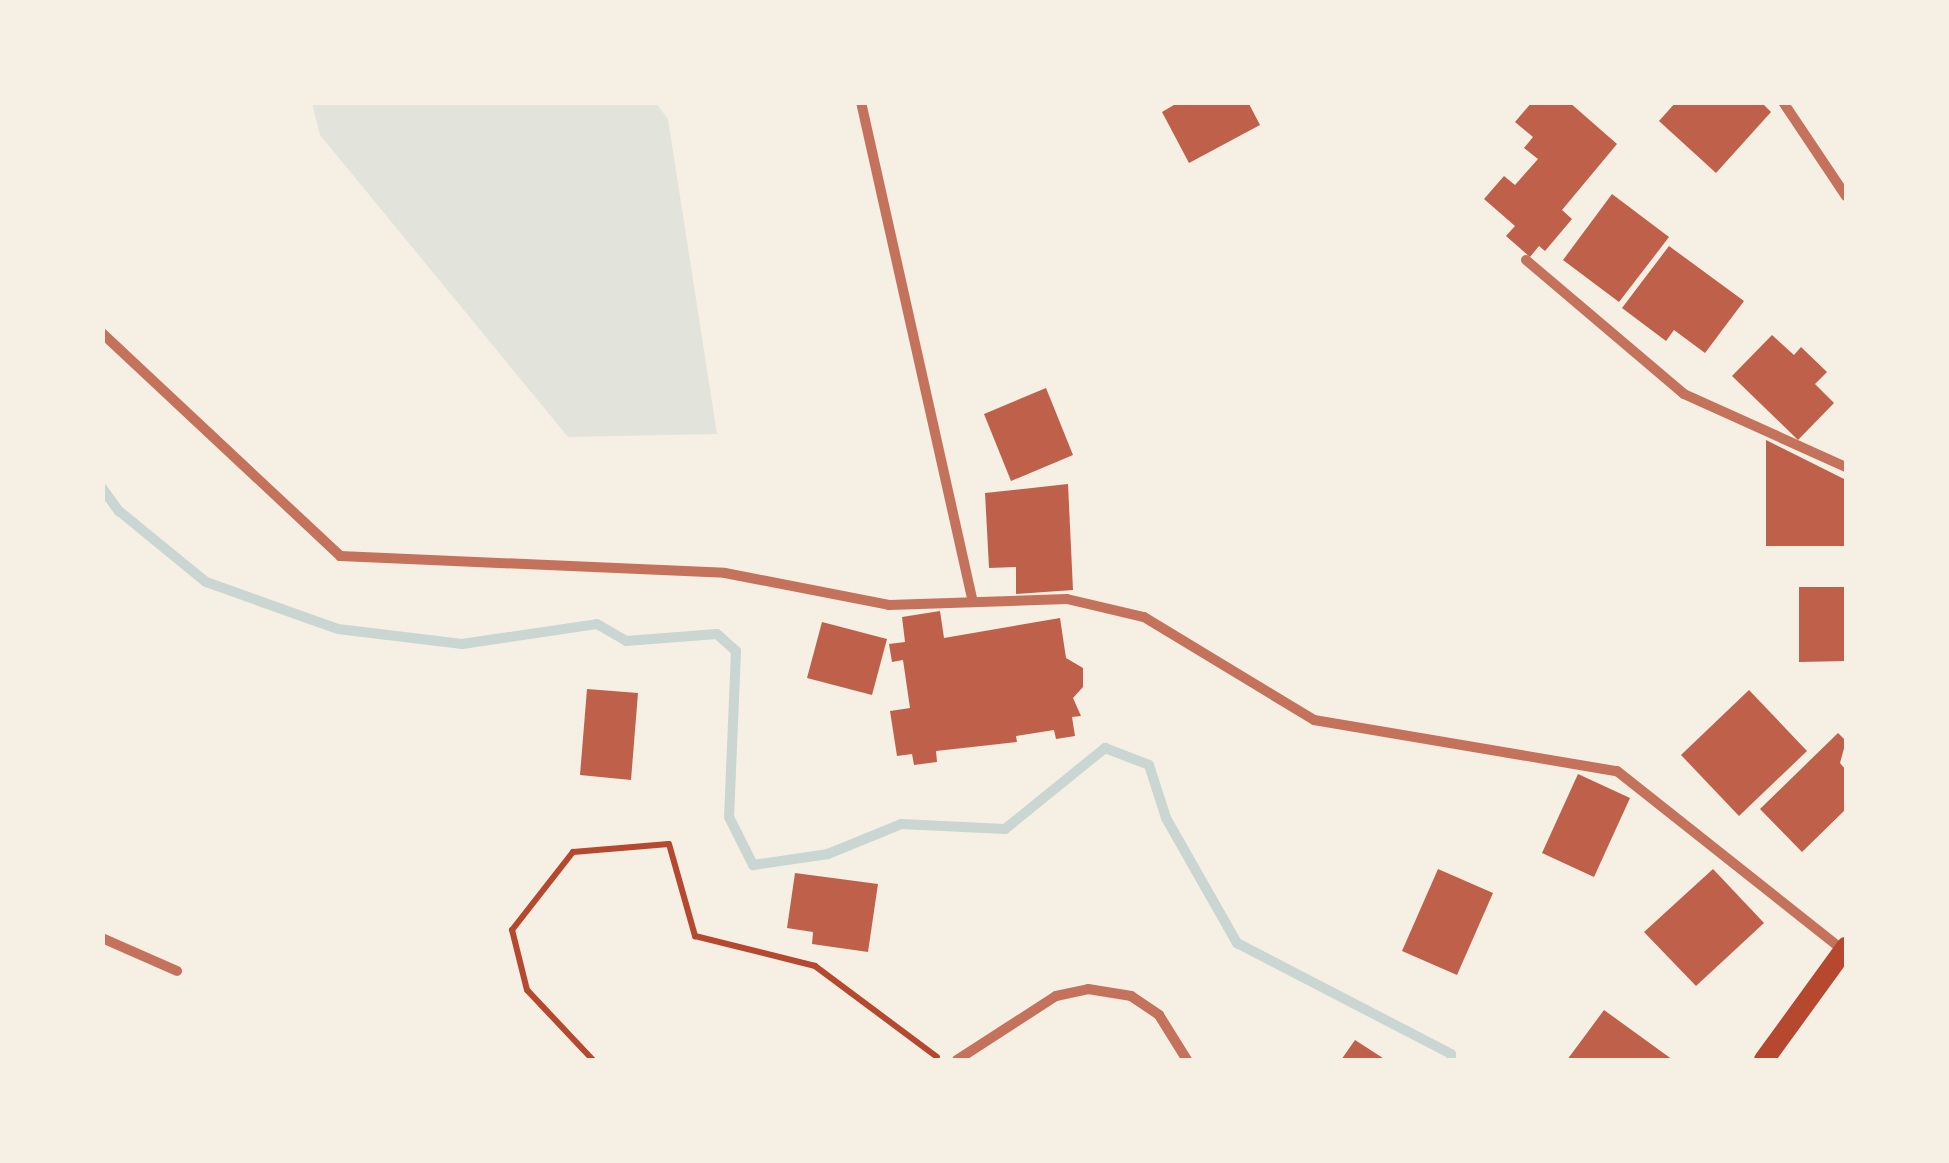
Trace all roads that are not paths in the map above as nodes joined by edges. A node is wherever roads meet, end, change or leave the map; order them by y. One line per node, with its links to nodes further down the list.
1 (861, 102): 7 (street)
2 (1787, 104): 3 (street)
3 (1846, 196)
4 (1526, 260): 6 (street)
5 (102, 333): 7 (street)
6 (1846, 467)
7 (972, 598): 9 (street)
8 (102, 938): 10 (street)
9 (1845, 949): 13 (main road)
10 (177, 971)
11 (957, 1060): 12 (street)
12 (1187, 1060)
13 (1764, 1060)

